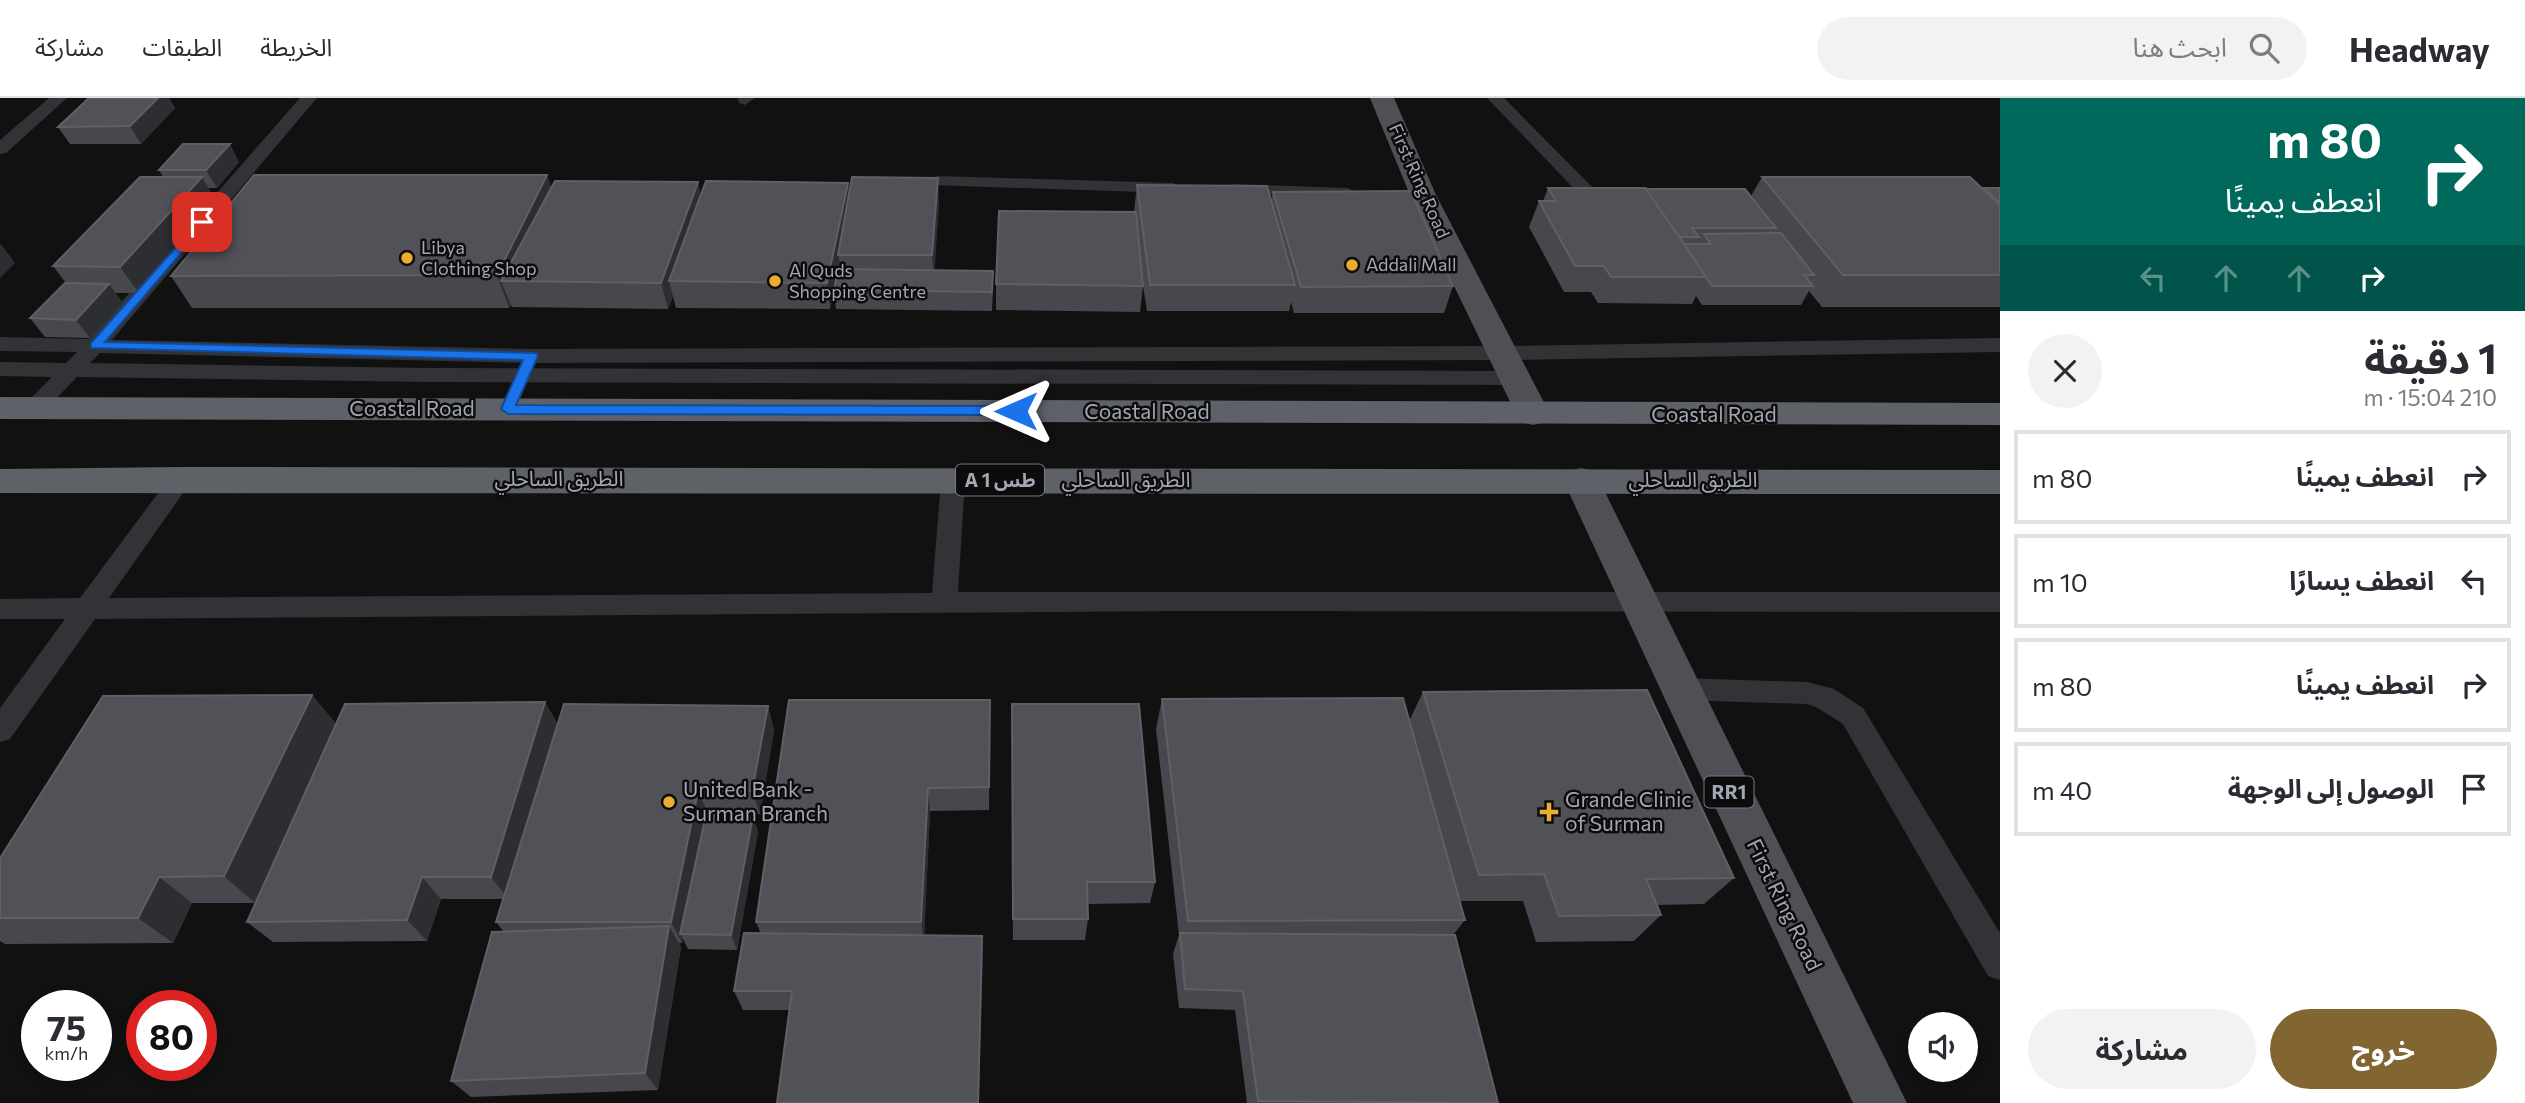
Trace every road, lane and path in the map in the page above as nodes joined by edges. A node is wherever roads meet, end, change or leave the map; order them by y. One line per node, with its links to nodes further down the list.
1 (59, 98): 5 (lane)
2 (309, 98): 13 (lane)
3 (1382, 98): 15 (main road, First Ring Road)
4 (1495, 98): 10 (lane)
5 (0, 149)
6 (937, 181): 7 (lane)
7 (1187, 188)
8 (1214, 189): 9 (lane)
9 (1367, 193)
10 (1592, 197)
11 (0, 344): 13 (lane)
12 (2000, 345): 15 (lane)
13 (95, 346): 14 (lane); 17 (lane)
14 (527, 366): 15 (lane); 17 (lane); 20 (lane)
15 (1509, 366): 21 (main road, First Ring Road)
16 (0, 369): 17 (lane)
17 (72, 370): 19 (lane)
18 (0, 408): 19 (highway, Coastal Road)
19 (34, 408): 20 (highway, Coastal Road)
20 (508, 409): 21 (highway, Coastal Road)
21 (1533, 414): 22 (highway, Coastal Road)
22 (2000, 414)
23 (181, 479): 24 (highway, الطريق الساحلي / A 1 طس); 26 (highway, الطريق الساحلي / A 1 طس); 31 (lane)
24 (953, 480): 25 (highway, الطريق الساحلي / A 1 طس); 29 (lane)
25 (1581, 480): 27 (highway, الطريق الساحلي / A 1 طس); 28 (main road, First Ring Road / RR1)
26 (0, 481)
27 (2000, 482)
28 (1636, 600): 29 (lane); 30 (lane); 33 (main road, First Ring Road / RR1)
29 (944, 602): 31 (lane)
30 (2000, 602)
31 (86, 608): 32 (lane); 34 (lane)
32 (0, 609)
33 (1680, 690): 35 (lane); 36 (main road, First Ring Road / RR1)
34 (0, 730)
35 (2000, 964)
36 (1880, 1103)

